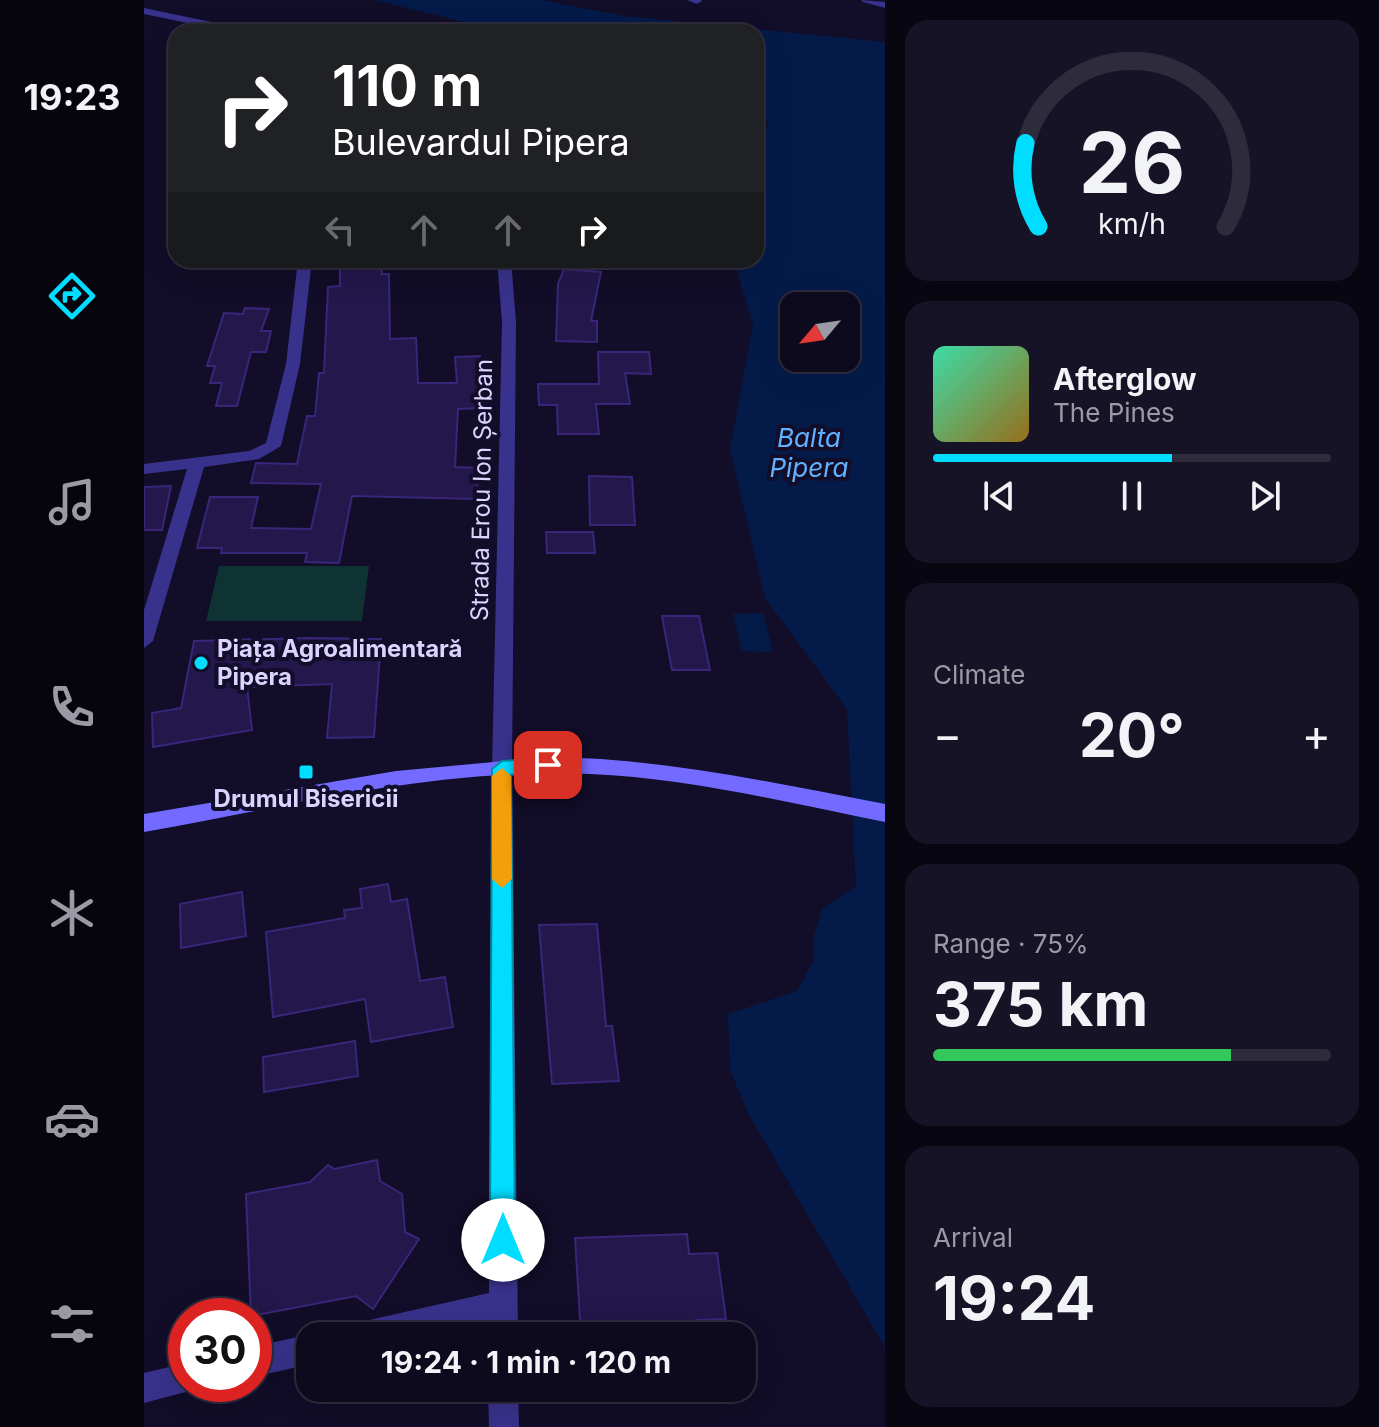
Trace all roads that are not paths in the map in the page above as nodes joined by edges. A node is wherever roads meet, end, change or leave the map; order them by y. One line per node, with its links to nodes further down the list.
1 (866, 0): 2 (street)
2 (885, 5)
3 (144, 11): 4 (street)
4 (207, 24)
5 (304, 268): 7 (street)
6 (505, 268): 11 (street, Strada Erou Ion Șerban)
7 (197, 464): 8 (street); 9 (street)
8 (144, 469)
9 (147, 619): 10 (street)
10 (144, 641)
11 (502, 769): 12 (main road); 13 (main road); 14 (street)
12 (885, 813)
13 (144, 823)
14 (503, 1304): 15 (street); 16 (street)
15 (425, 1322)
16 (503, 1322)
17 (296, 1352): 18 (street)
18 (272, 1358)
19 (168, 1382): 20 (street)
20 (144, 1388)
21 (503, 1402): 22 (street)
22 (504, 1427)

